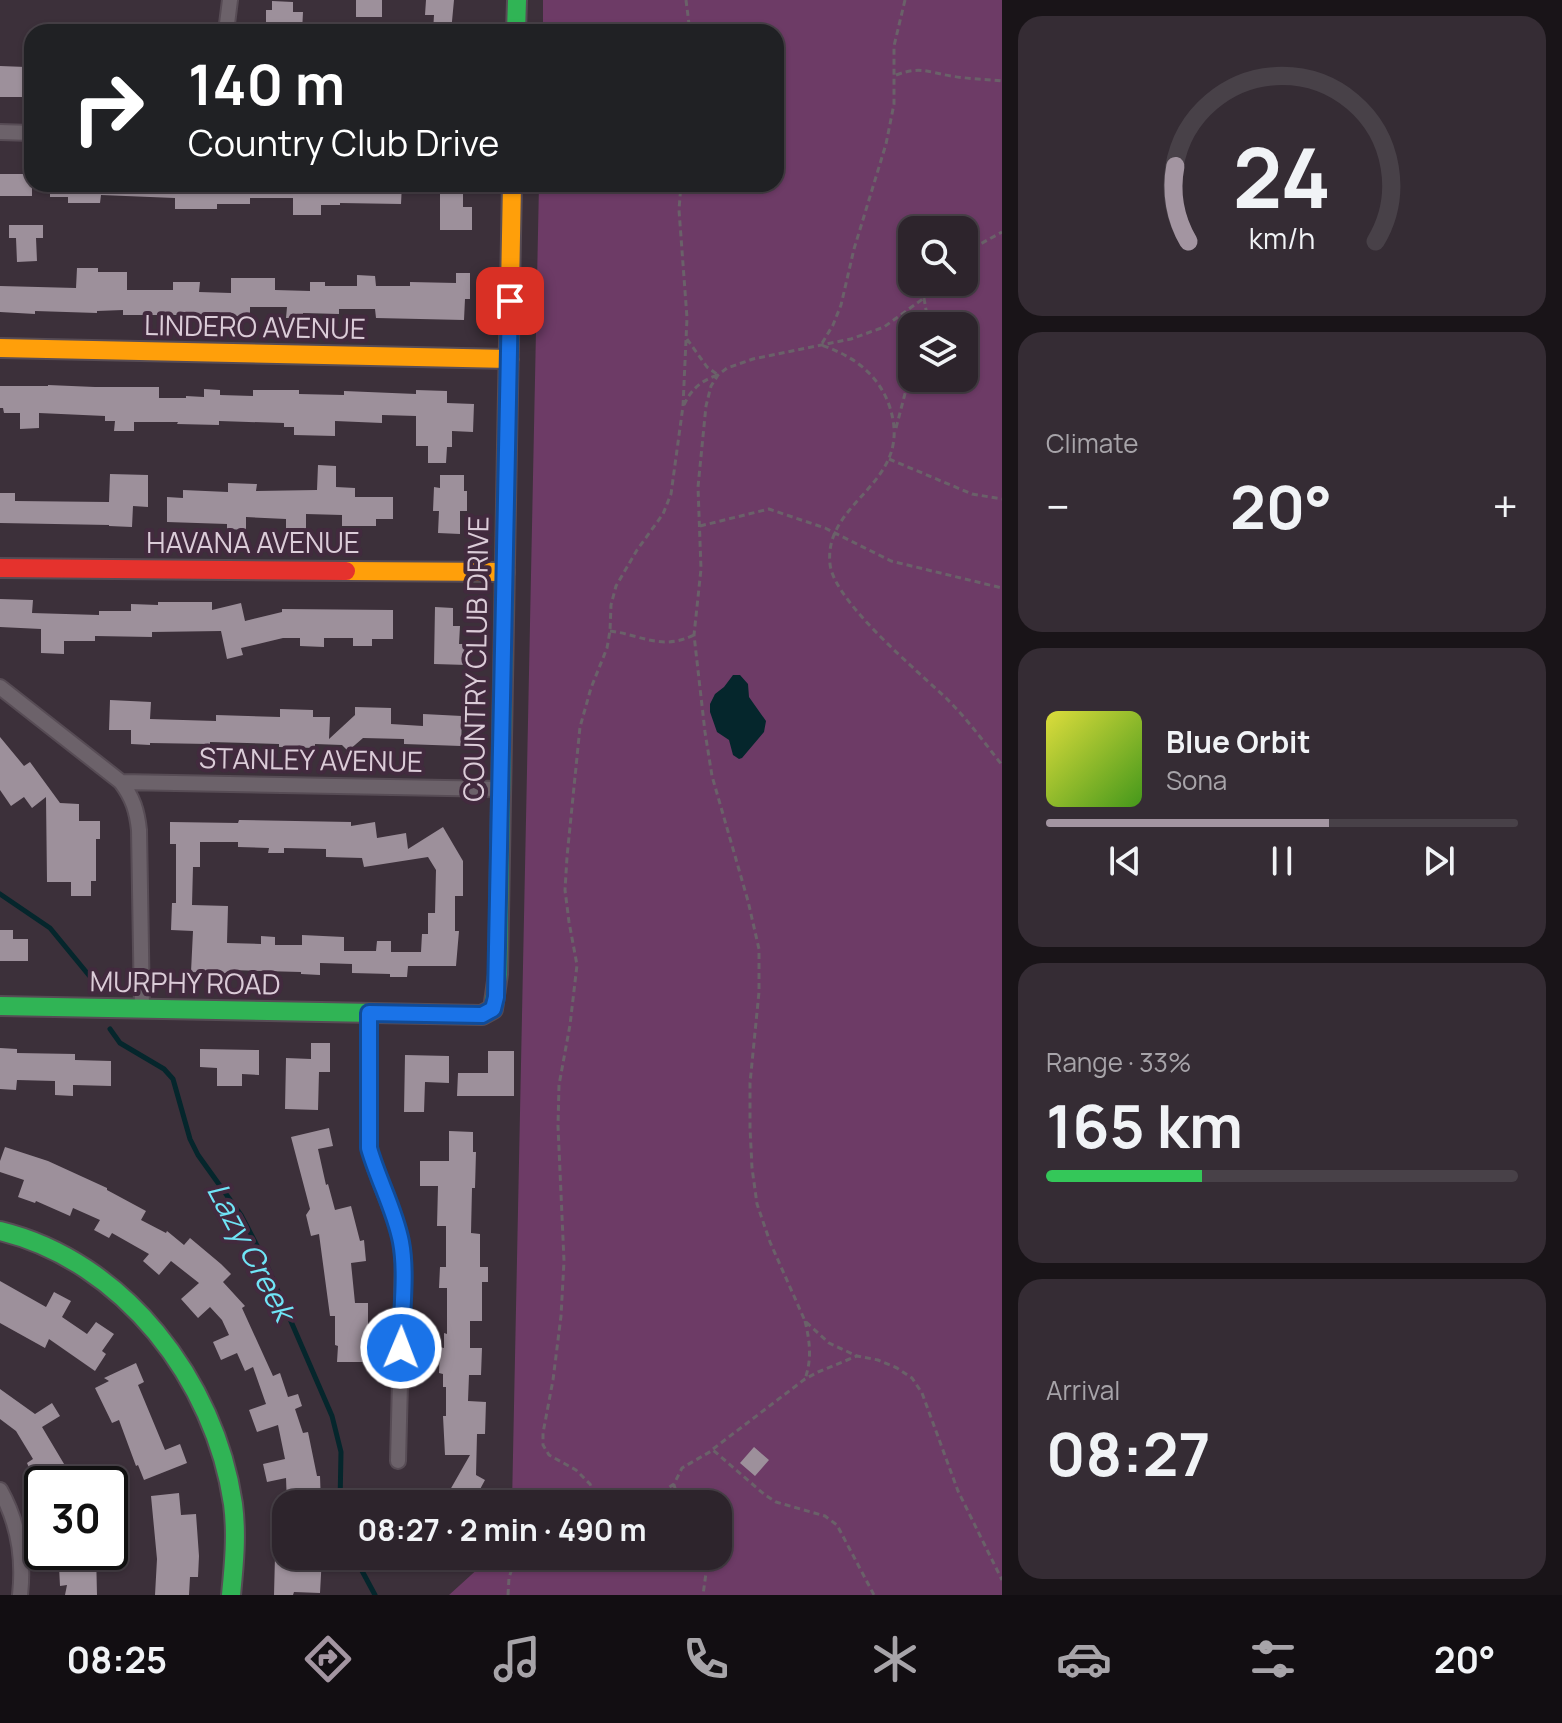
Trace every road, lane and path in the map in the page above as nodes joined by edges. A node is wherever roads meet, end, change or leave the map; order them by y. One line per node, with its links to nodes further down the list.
1 (230, 0): 5 (street)
2 (517, 0): 6 (street)
3 (686, 0): 7 (path)
4 (905, 0): 8 (path)
5 (227, 24)
6 (516, 24)
7 (689, 24)
8 (894, 75): 9 (path); 19 (path)
9 (1002, 81)
10 (0, 132): 11 (street)
11 (24, 133)
12 (512, 192): 21 (street, COUNTRY CLUB DRIVE)
13 (680, 192): 18 (path)
14 (1002, 232): 15 (path)
15 (978, 245)
16 (924, 298): 17 (path); 19 (path)
17 (926, 312)
18 (686, 338): 22 (path); 24 (path)
19 (821, 345): 22 (path); 25 (path)
20 (0, 348): 21 (street, LINDERO AVENUE)
21 (509, 359): 31 (street, COUNTRY CLUB DRIVE)
22 (718, 375): 24 (path); 28 (path)
23 (905, 392): 25 (path)
24 (683, 406): 33 (path)
25 (895, 432): 26 (path)
26 (889, 459): 27 (path); 29 (path)
27 (1002, 499)
28 (700, 526): 29 (path); 34 (path)
29 (835, 534): 32 (path); 36 (path)
30 (0, 568): 31 (street, HAVANA AVENUE)
31 (505, 572): 38 (street, COUNTRY CLUB DRIVE)
32 (1002, 588)
33 (610, 631): 34 (path); 50 (path)
34 (694, 635): 43 (path)
35 (0, 687): 37 (street)
36 (1002, 765)
37 (121, 782): 38 (street, STANLEY AVENUE); 40 (street)
38 (501, 789): 41 (street, COUNTRY CLUB DRIVE)
39 (0, 1006): 40 (street, MURPHY ROAD)
40 (142, 1009): 41 (street, MURPHY ROAD)
41 (369, 1013): 47 (street)
42 (0, 1231): 57 (street)
43 (805, 1321): 44 (path); 45 (path)
44 (857, 1356): 45 (path); 55 (path)
45 (805, 1379): 46 (path)
46 (713, 1450): 48 (path); 60 (path)
47 (398, 1461)
48 (674, 1484): 51 (path); 52 (path)
49 (0, 1490): 56 (street)
50 (593, 1490)
51 (665, 1490)
52 (676, 1490)
53 (512, 1570): 58 (path)
54 (705, 1570): 59 (path)
55 (1002, 1580)
56 (20, 1595)
57 (231, 1595)
58 (508, 1595)
59 (703, 1595)
60 (874, 1595)

